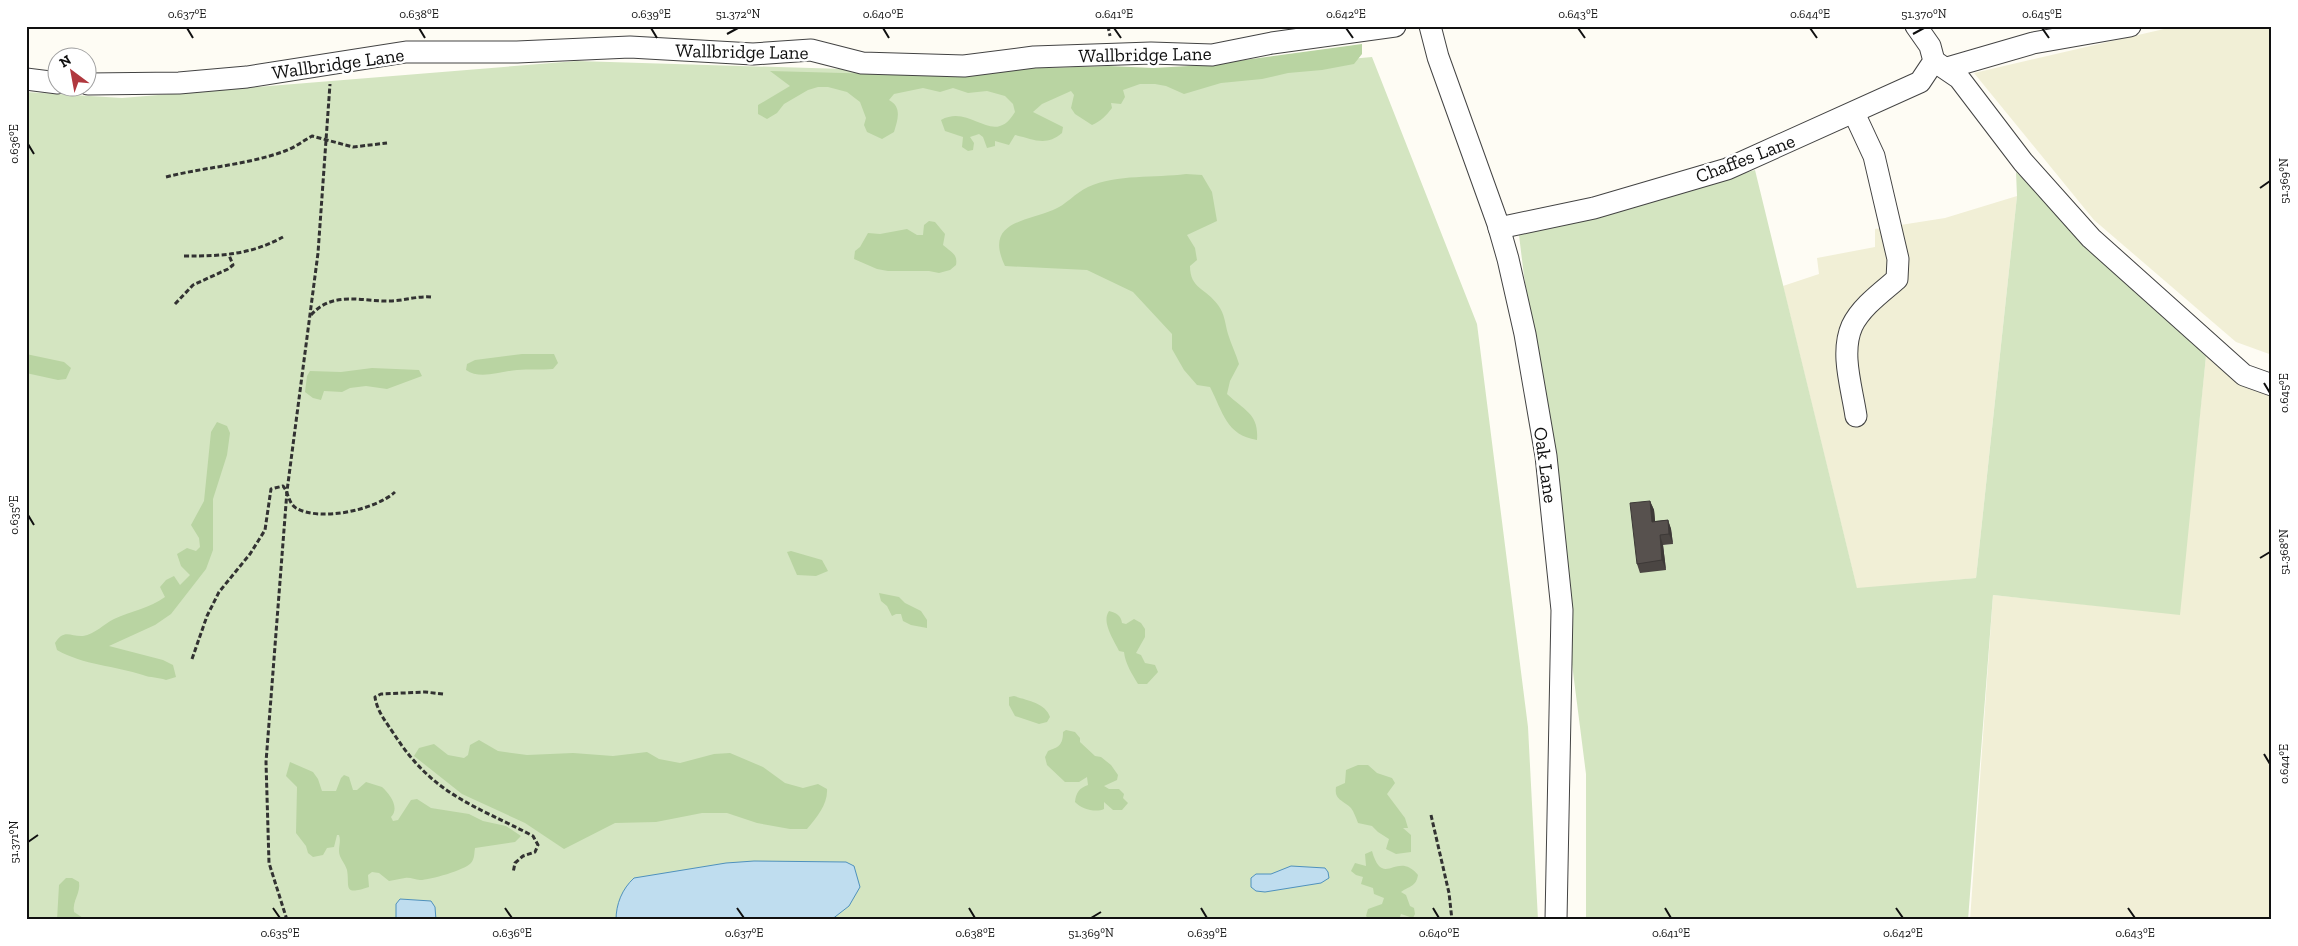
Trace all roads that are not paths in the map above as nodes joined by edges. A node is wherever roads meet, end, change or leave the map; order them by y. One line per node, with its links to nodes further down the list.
1 (1395, 26): 8 (street, Wallbridge Lane)
2 (1430, 26): 10 (street, Oak Lane)
3 (1916, 26): 5 (street)
4 (2130, 26): 5 (street)
5 (1940, 64): 9 (street, Chaffes Lane); 11 (street)
6 (26, 79): 7 (street)
7 (48, 82)
8 (98, 84)
9 (1854, 113): 10 (street, Chaffes Lane); 12 (street)
10 (1499, 228): 13 (street, Oak Lane)
11 (2272, 385)
12 (1856, 416)
13 (1556, 920)

